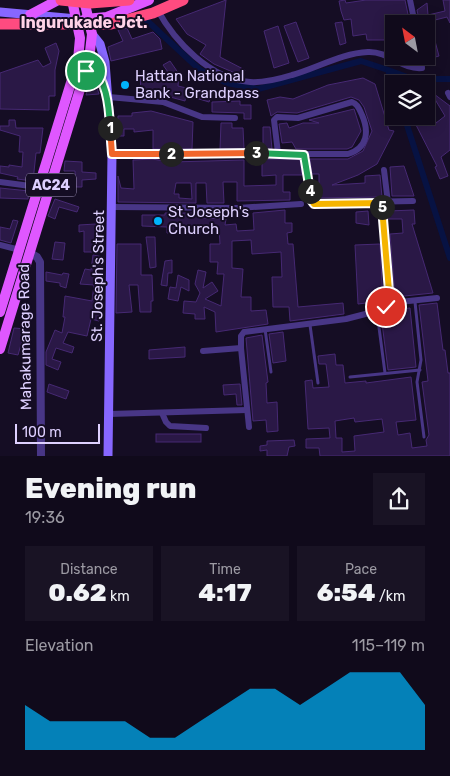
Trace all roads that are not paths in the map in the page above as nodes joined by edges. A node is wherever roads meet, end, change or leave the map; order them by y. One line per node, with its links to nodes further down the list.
1 (59, 0): 8 (highway); 10 (main road)
2 (72, 0): 13 (main road, AC24)
3 (84, 0): 15 (main road, AC24)
4 (174, 0): 7 (main road)
5 (183, 0): 14 (highway)
6 (410, 0): 11 (street)
7 (150, 5): 8 (main road); 16 (street)
8 (130, 9): 15 (main road)
9 (0, 12): 10 (main road)
10 (30, 15): 13 (main road)
11 (413, 15)
12 (0, 20): 13 (main road)
13 (78, 23): 15 (main road); 27 (main road, AC24)
14 (0, 24)
15 (90, 27): 17 (main road, AC24); 20 (main road, St. Joseph's Street)
16 (385, 55)
17 (89, 60): 20 (main road, St. Joseph's Street); 33 (main road, AC24)
18 (405, 65): 19 (street)
19 (422, 65)
20 (109, 97): 21 (street); 23 (main road, St. Joseph's Street)
21 (234, 118)
22 (278, 153): 23 (street); 24 (street); 24 (street)
23 (112, 154): 31 (main road, St. Joseph's Street)
24 (304, 155): 29 (street)
25 (384, 170): 29 (street)
26 (0, 182): 27 (street)
27 (38, 188): 33 (main road, AC24)
28 (413, 202): 29 (street)
29 (385, 203): 36 (street)
30 (302, 204): 31 (street)
31 (113, 207): 51 (main road, St. Joseph's Street)
32 (0, 245): 33 (street)
33 (25, 251): 38 (main road, AC24); 42 (main road, AC24); 55 (street, Mahakumarage Road)
34 (437, 298): 35 (street)
35 (414, 301): 36 (street); 44 (lane)
36 (390, 303): 37 (street)
37 (377, 311): 39 (street); 46 (lane)
38 (0, 312)
39 (310, 325): 40 (street); 48 (lane)
40 (266, 329): 41 (street); 45 (lane)
41 (241, 348): 43 (street); 49 (street)
42 (0, 349)
43 (203, 351)
44 (420, 370): 46 (lane); 54 (lane)
45 (271, 372)
46 (385, 373): 47 (lane)
47 (350, 377)
48 (318, 383)
49 (247, 410): 50 (street); 52 (street)
50 (162, 413): 51 (street); 53 (street)
51 (109, 414): 56 (main road, St. Joseph's Street)
52 (249, 427)
53 (206, 428)
54 (424, 437)
55 (41, 456)
56 (108, 456)

